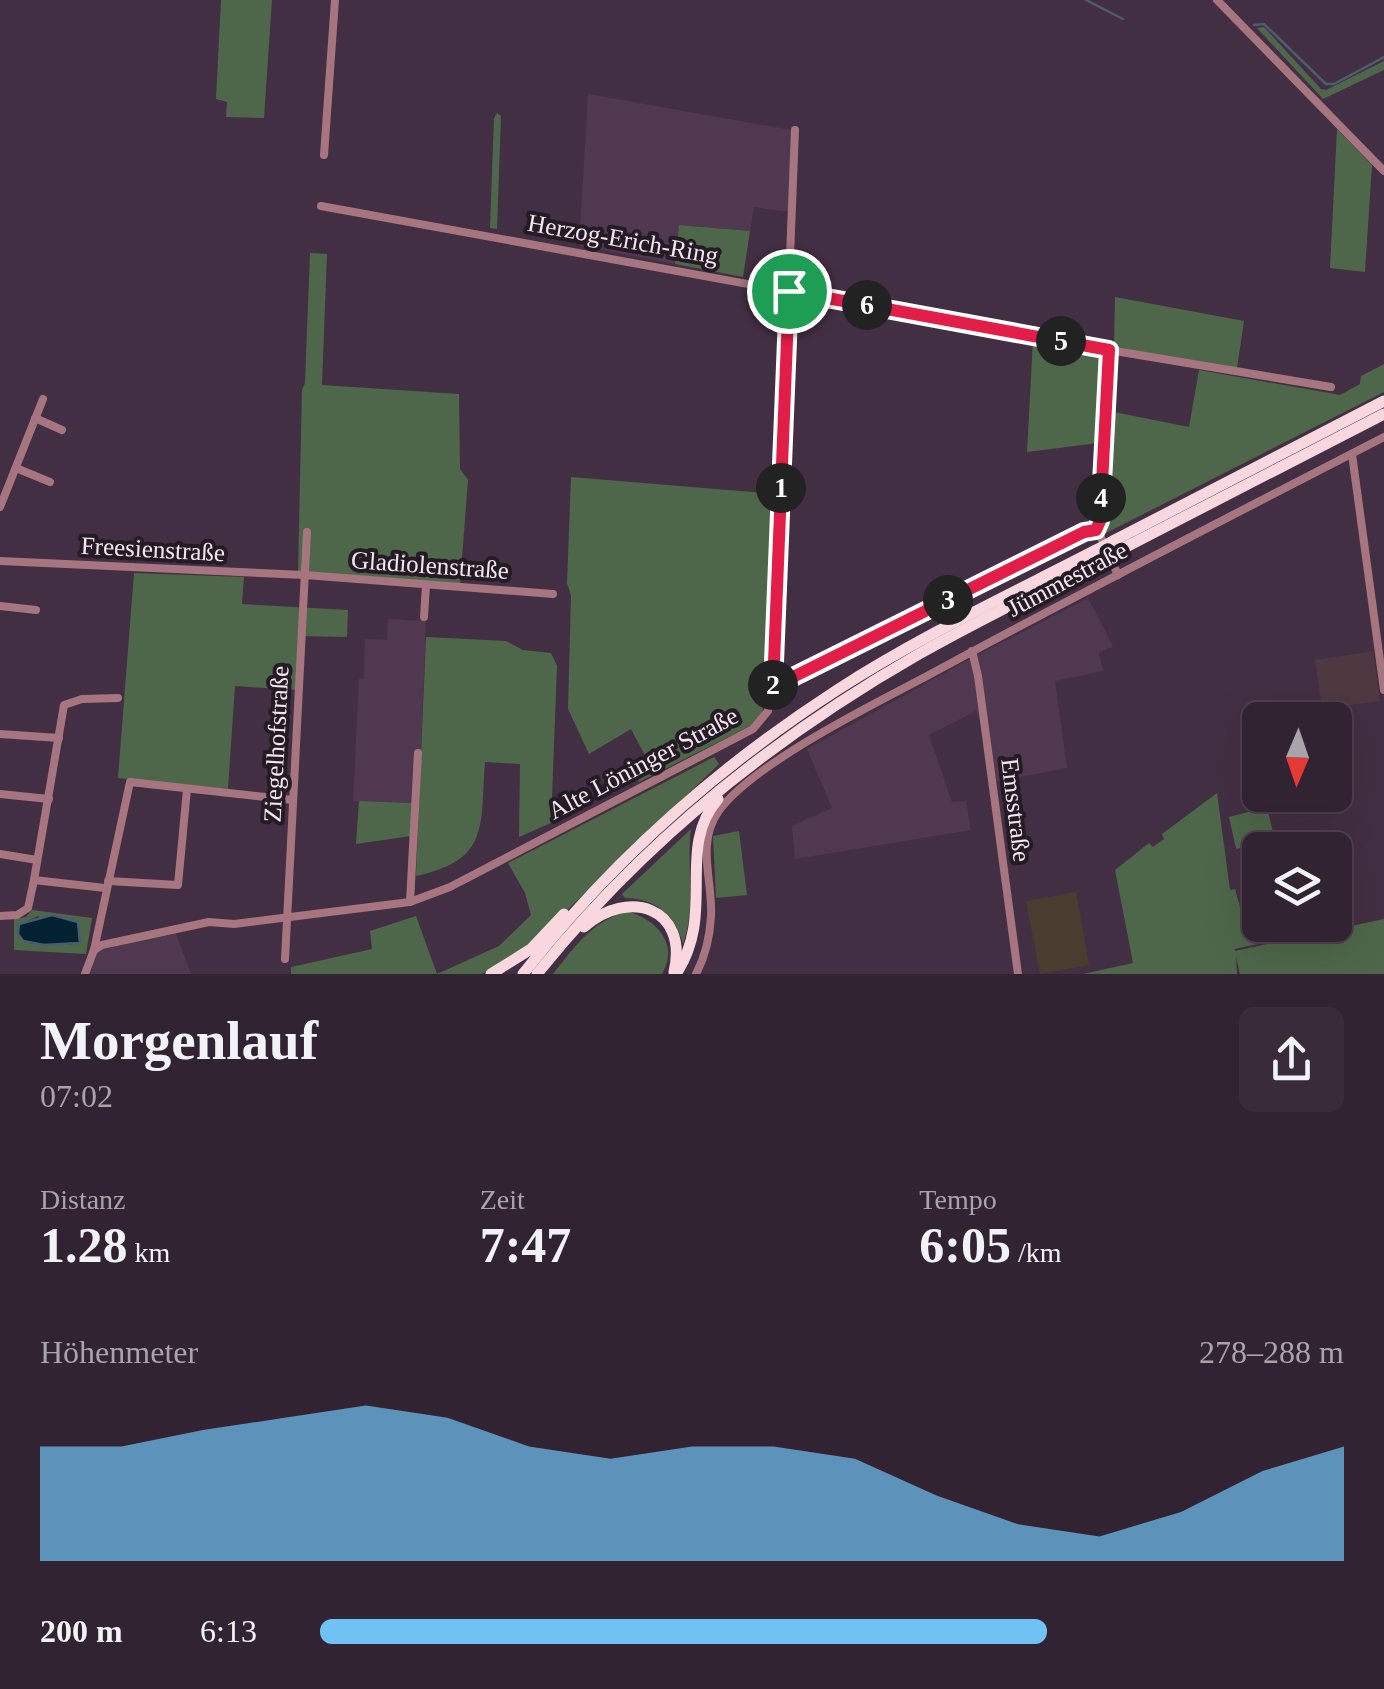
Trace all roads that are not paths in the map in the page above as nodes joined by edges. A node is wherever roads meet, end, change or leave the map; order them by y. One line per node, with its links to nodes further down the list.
1 (334, 0): 4 (street)
2 (1217, 0): 5 (street)
3 (795, 130): 7 (street)
4 (324, 155)
5 (1384, 171)
6 (321, 206): 7 (street, Herzog-Erich-Ring)
7 (789, 291): 8 (street, Herzog-Erich-Ring); 33 (street)
8 (1109, 350): 9 (street, Herzog-Erich-Ring); 20 (street)
9 (1331, 387)
10 (43, 399): 13 (street)
11 (1384, 401): 22 (highway)
12 (1384, 414): 22 (highway)
13 (36, 418): 14 (street); 17 (street)
14 (62, 430)
15 (1384, 437): 16 (street, Jümmestraße)
16 (1352, 454): 25 (street, Jümmestraße); 34 (street)
17 (16, 468): 18 (street); 19 (street)
18 (50, 482)
19 (1, 502)
20 (1096, 530): 25 (street); 33 (street)
21 (307, 532): 26 (street, Ziegelhofstraße)
22 (1116, 546): 23 (highway, bridge)
23 (1099, 555): 38 (highway); 48 (highway)
24 (0, 561): 26 (street, Freesienstraße)
25 (1118, 574): 32 (street, Jümmestraße)
26 (305, 576): 27 (street, Gladiolenstraße); 43 (street, Ziegelhofstraße)
27 (426, 584): 28 (street, Gladiolenstraße); 31 (street)
28 (553, 594)
29 (0, 606): 30 (street)
30 (36, 610)
31 (424, 617)
32 (972, 652): 60 (street, Jümmestraße); 61 (street, Emsstraße)
33 (773, 687): 49 (street, Alte Löninger Straße)
34 (1384, 688)
35 (118, 698): 37 (street)
36 (0, 734): 37 (street)
37 (59, 738): 42 (street)
38 (787, 738): 52 (highway); 59 (highway)
39 (418, 753): 49 (street)
40 (187, 789): 43 (street); 47 (street); 47 (street)
41 (0, 794): 42 (street)
42 (48, 800): 45 (street)
43 (292, 800): 51 (street, Ziegelhofstraße)
44 (0, 854): 45 (street)
45 (37, 860): 46 (street)
46 (34, 880): 47 (street); 50 (street)
47 (107, 885): 53 (street)
48 (589, 897): 56 (highway); 57 (highway)
49 (410, 902): 51 (street, Alte Löninger Straße)
50 (0, 916)
51 (287, 918): 53 (street, Alte Löninger Straße); 54 (street, Ziegelhofstraße)
52 (558, 948): 58 (highway); 59 (highway)
53 (94, 950): 55 (street)
54 (285, 959)
55 (85, 974)
56 (490, 974)
57 (523, 974)
58 (537, 974)
59 (675, 974)
60 (696, 974)
61 (1018, 974)

